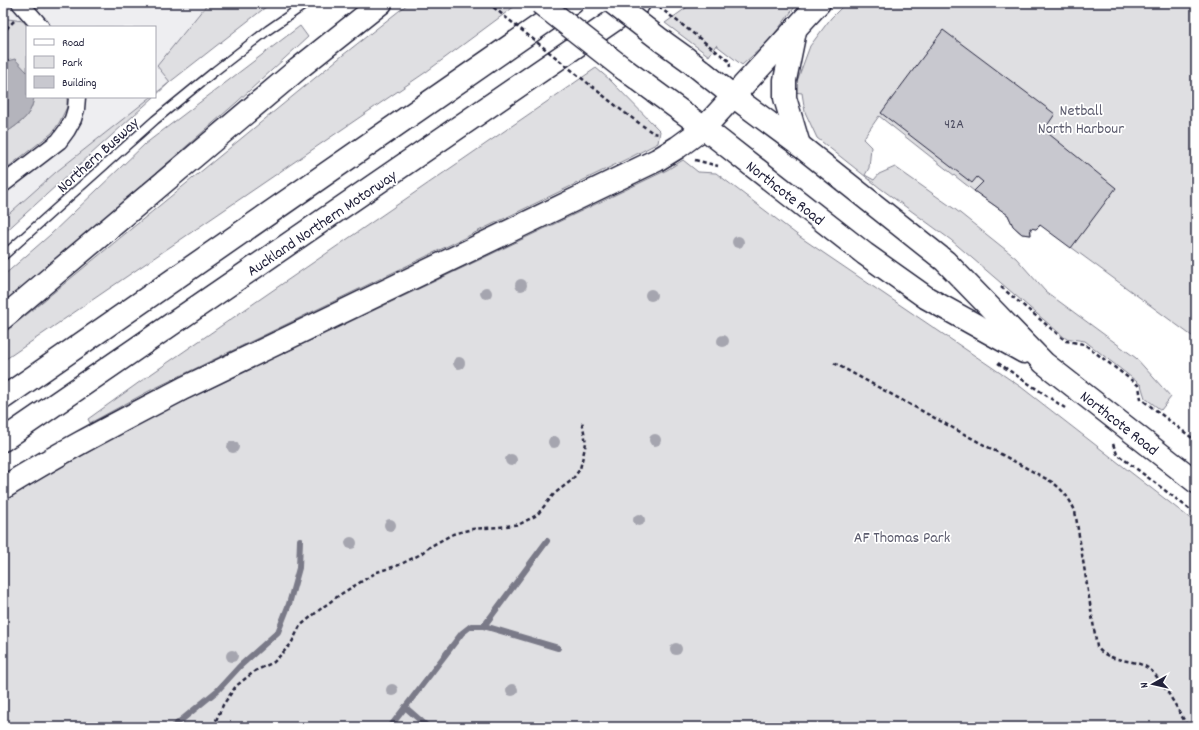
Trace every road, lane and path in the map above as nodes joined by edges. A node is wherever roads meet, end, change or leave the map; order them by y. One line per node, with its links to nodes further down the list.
1 (20, 3): 11 (street)
2 (307, 3): 20 (lane, Northern Busway)
3 (381, 3): 21 (main road)
4 (488, 3): 17 (path, bridge)
5 (540, 3): 16 (main road, Northcote Road, bridge)
6 (572, 3): 24 (main road)
7 (613, 3): 14 (main road, Northcote Road, bridge)
8 (639, 3): 26 (main road, Auckland Northern Motorway)
9 (653, 3): 13 (path)
10 (819, 3): 12 (main road)
11 (40, 26)
12 (795, 30): 14 (main road); 18 (main road)
13 (715, 50)
14 (733, 96): 16 (main road); 18 (main road, Northcote Road)
15 (77, 98): 19 (street)
16 (704, 128): 23 (main road, Northcote Road); 28 (main road)
17 (664, 135)
18 (800, 145): 23 (main road, Northcote Road)
19 (3, 184)
20 (3, 256)
21 (3, 318)
22 (834, 363): 30 (path)
23 (1044, 363): 27 (main road, Northcote Road)
24 (3, 398)
25 (582, 421): 29 (path)
26 (3, 440)
27 (1196, 482)
28 (3, 488)
29 (213, 727)
30 (1188, 727)

